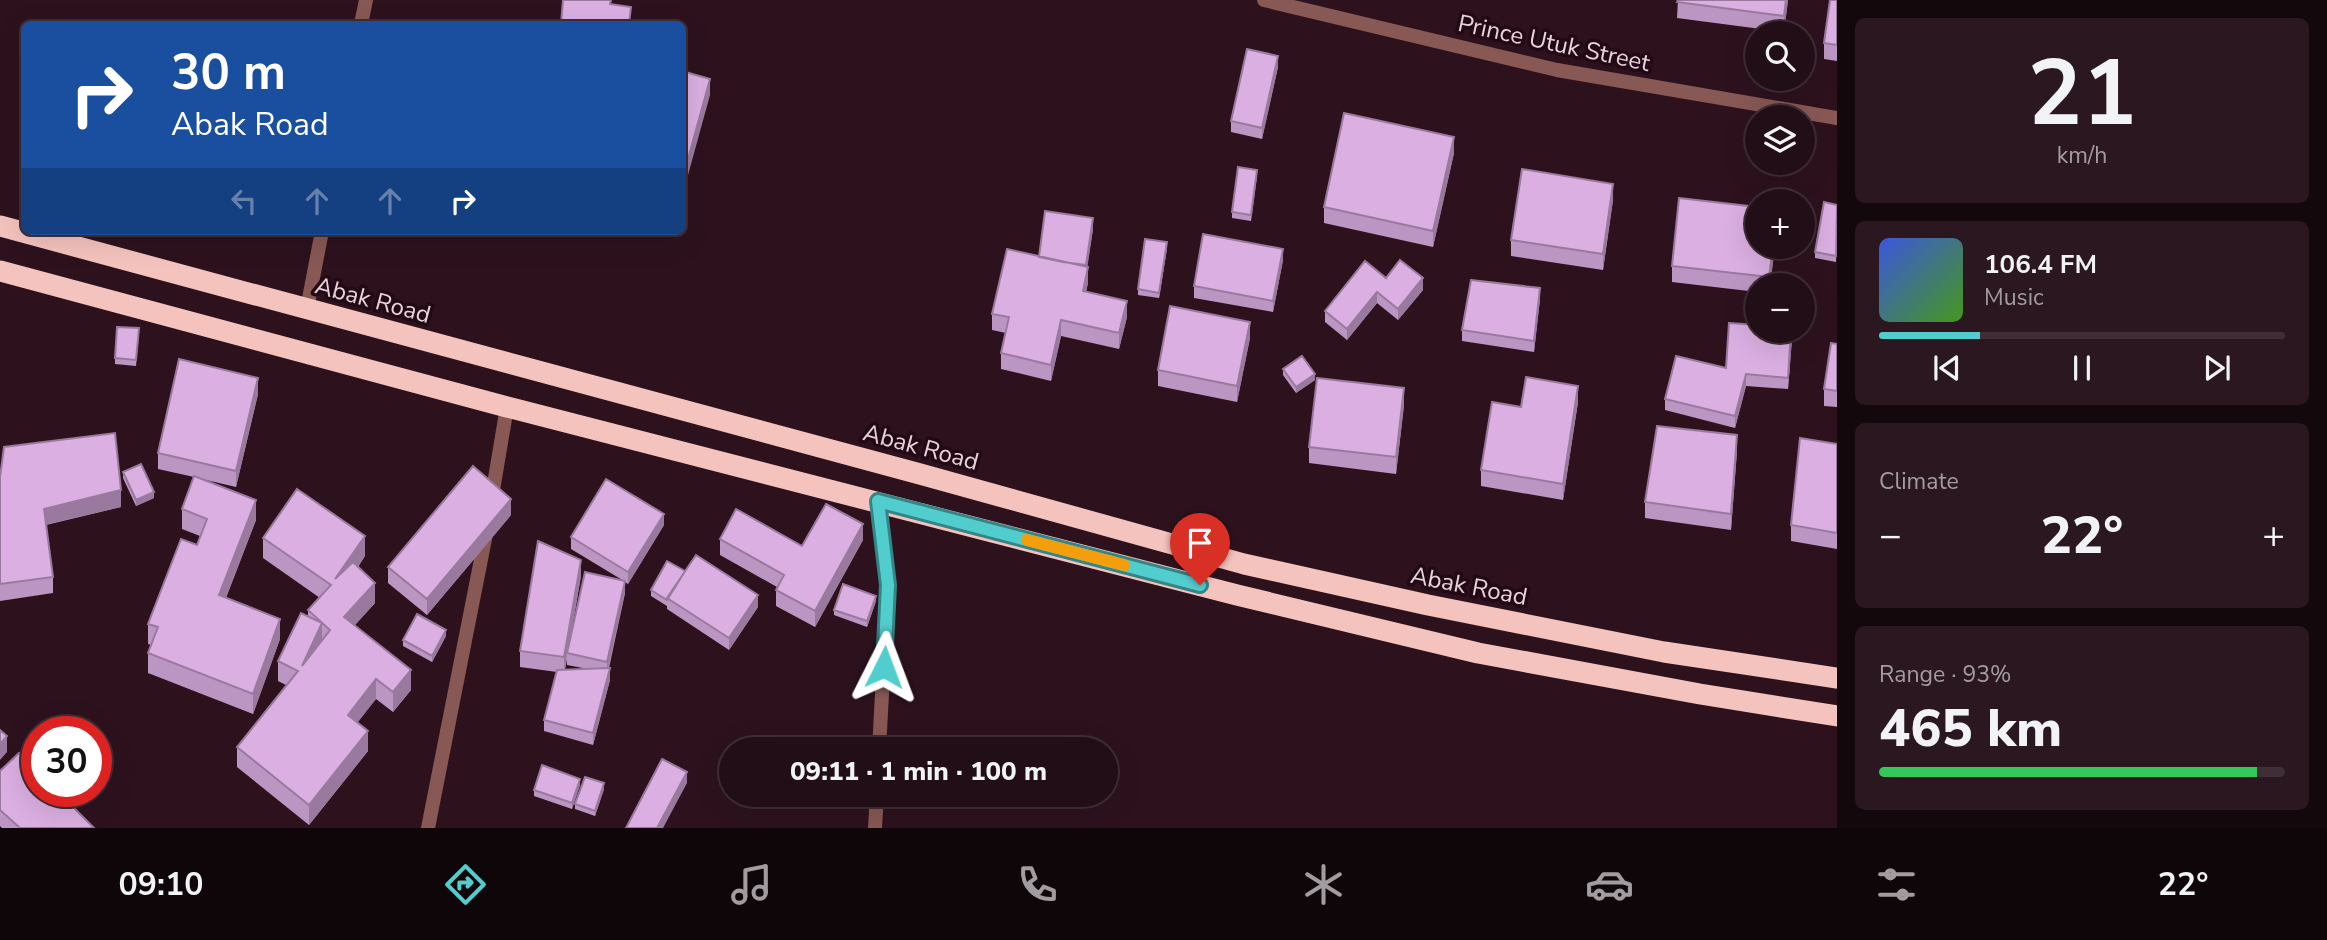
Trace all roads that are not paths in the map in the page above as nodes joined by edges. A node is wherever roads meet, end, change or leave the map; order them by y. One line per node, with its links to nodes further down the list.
1 (366, 0): 3 (street)
2 (1264, 0): 4 (street, Prince Utuk Street)
3 (362, 21)
4 (1837, 118)
5 (0, 226): 6 (highway, Abak Road)
6 (21, 232)
7 (33, 235): 10 (highway, Abak Road)
8 (321, 235): 10 (street)
9 (0, 271): 11 (highway)
10 (307, 309): 13 (highway, Abak Road)
11 (507, 407): 12 (highway); 17 (street)
12 (878, 501): 14 (highway); 15 (street)
13 (1837, 678)
14 (1837, 716)
15 (880, 737)
16 (876, 807): 18 (street)
17 (429, 828)
18 (875, 828)

